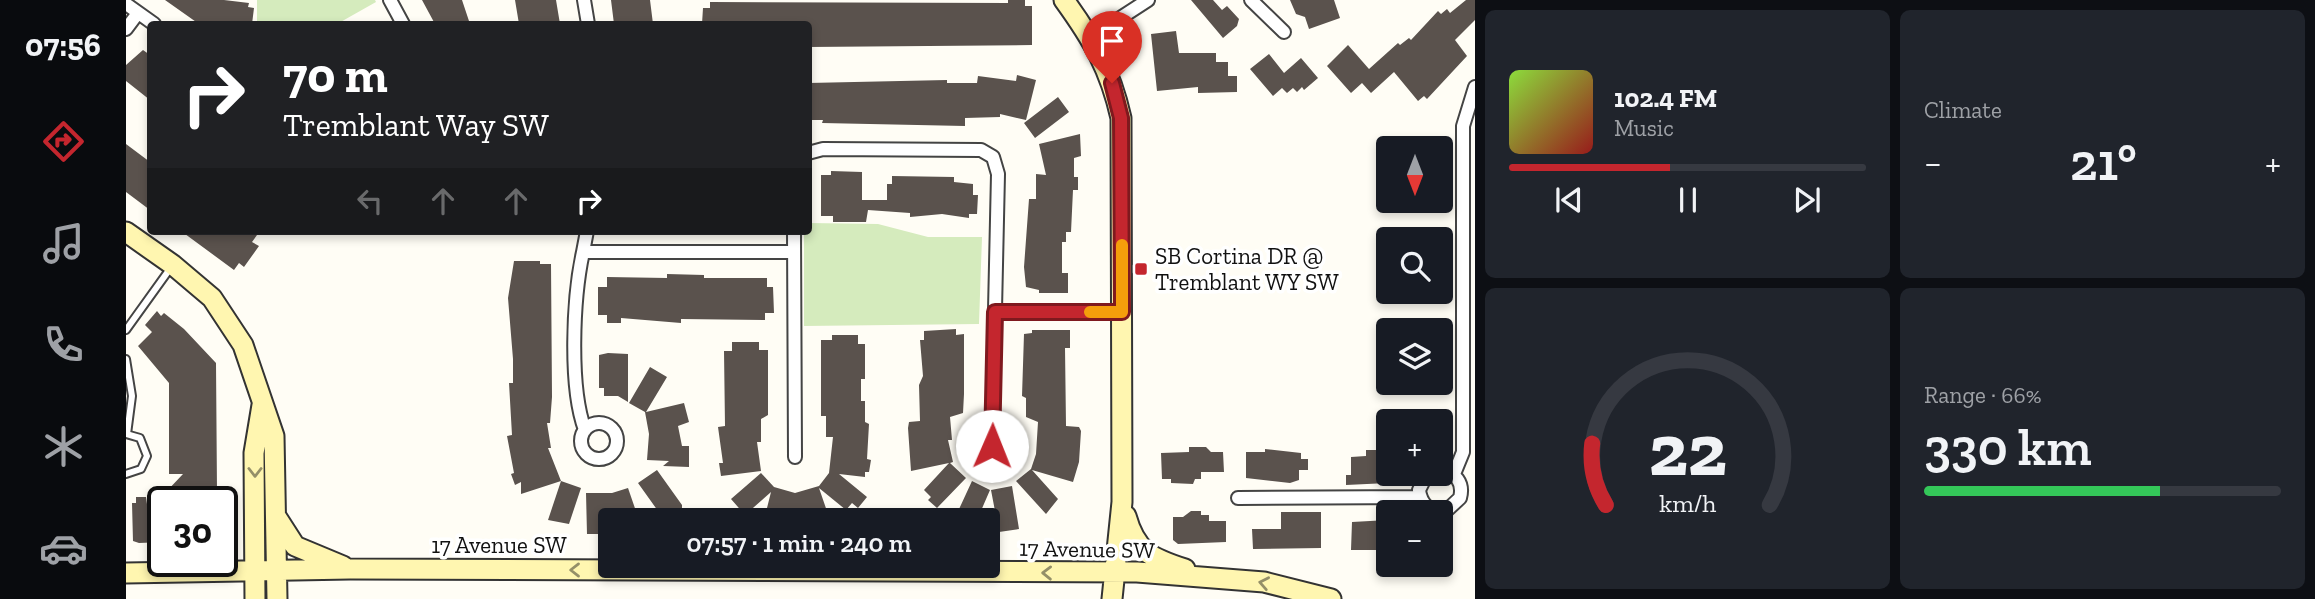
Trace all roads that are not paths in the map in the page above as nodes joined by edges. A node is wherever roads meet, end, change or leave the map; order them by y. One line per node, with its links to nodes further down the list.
1 (390, 0): 9 (street)
2 (584, 0): 10 (street)
3 (1064, 0): 13 (main road)
4 (1148, 0): 13 (street)
5 (1251, 0): 12 (street)
6 (126, 4): 7 (street)
7 (138, 13): 8 (street); 11 (street)
8 (150, 21)
9 (400, 21)
10 (588, 21)
11 (126, 29)
12 (1284, 32)
13 (1091, 37): 24 (main road)
14 (1473, 95): 22 (street)
15 (812, 152): 23 (street)
16 (126, 232): 21 (main road)
17 (586, 235): 19 (street)
18 (794, 235): 20 (street)
19 (583, 252): 20 (street); 29 (street)
20 (794, 252): 32 (street)
21 (173, 265): 25 (lane); 28 (main road)
22 (1468, 267): 27 (street)
23 (995, 312): 24 (street); 31 (street)
24 (1122, 312): 40 (main road)
25 (126, 330)
26 (126, 359): 30 (lane)
27 (1468, 370): 34 (street)
28 (262, 405): 41 (main road); 44 (main road, one-way to 44)
29 (585, 430)
30 (126, 434): 33 (lane)
31 (992, 446)
32 (795, 457)
33 (126, 474)
34 (1454, 474): 38 (street)
35 (1420, 486): 36 (street)
36 (1420, 497): 37 (street); 38 (street)
37 (1238, 498)
38 (1460, 498): 39 (street)
39 (1475, 498)
40 (1122, 502): 46 (main road); 47 (main road)
41 (276, 518): 42 (main road); 43 (main road)
42 (350, 569): 43 (main road, 17 Avenue SW); 46 (main road, 17 Avenue SW, one-way to 42)
43 (277, 570): 44 (main road, 17 Avenue SW); 49 (main road)
44 (255, 571): 45 (main road, 17 Avenue SW); 48 (main road)
45 (126, 573)
46 (1115, 574): 47 (main road, 17 Avenue SW); 50 (main road)
47 (1228, 578): 51 (main road, 17 Avenue SW, one-way to 47)
48 (255, 599)
49 (277, 599)
50 (1112, 599)
51 (1331, 599)

